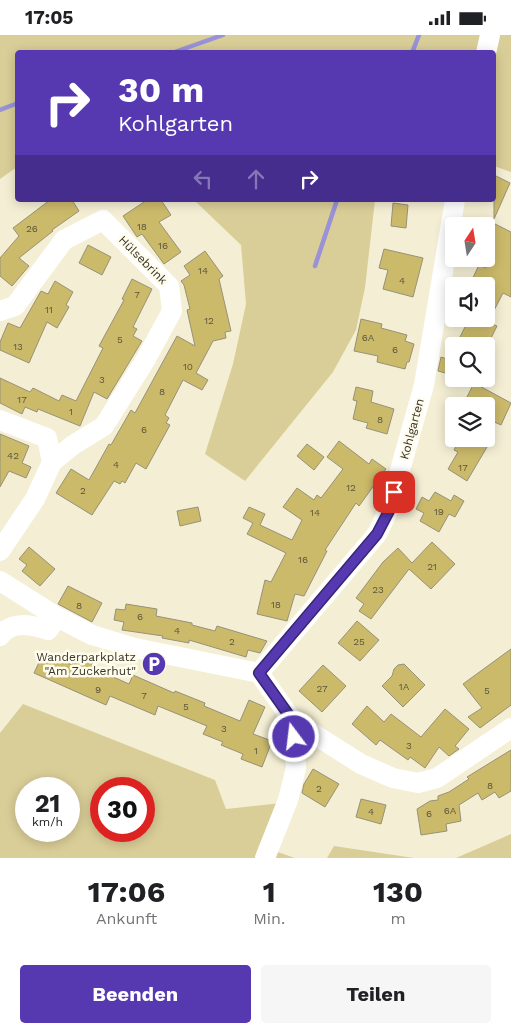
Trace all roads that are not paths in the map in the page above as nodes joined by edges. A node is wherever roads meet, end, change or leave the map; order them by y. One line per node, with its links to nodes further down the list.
1 (490, 35): 2 (street)
2 (487, 50)
3 (456, 202): 11 (street, Kohlgarten)
4 (0, 311): 6 (street, Hülsebrink)
5 (0, 419): 6 (street)
6 (52, 462): 7 (street, Hülsebrink)
7 (0, 551)
8 (1, 584): 9 (street)
9 (57, 617): 10 (street); 11 (street)
10 (0, 635)
11 (259, 673): 12 (street)
12 (293, 721): 13 (street); 14 (street)
13 (511, 728)
14 (265, 858)

